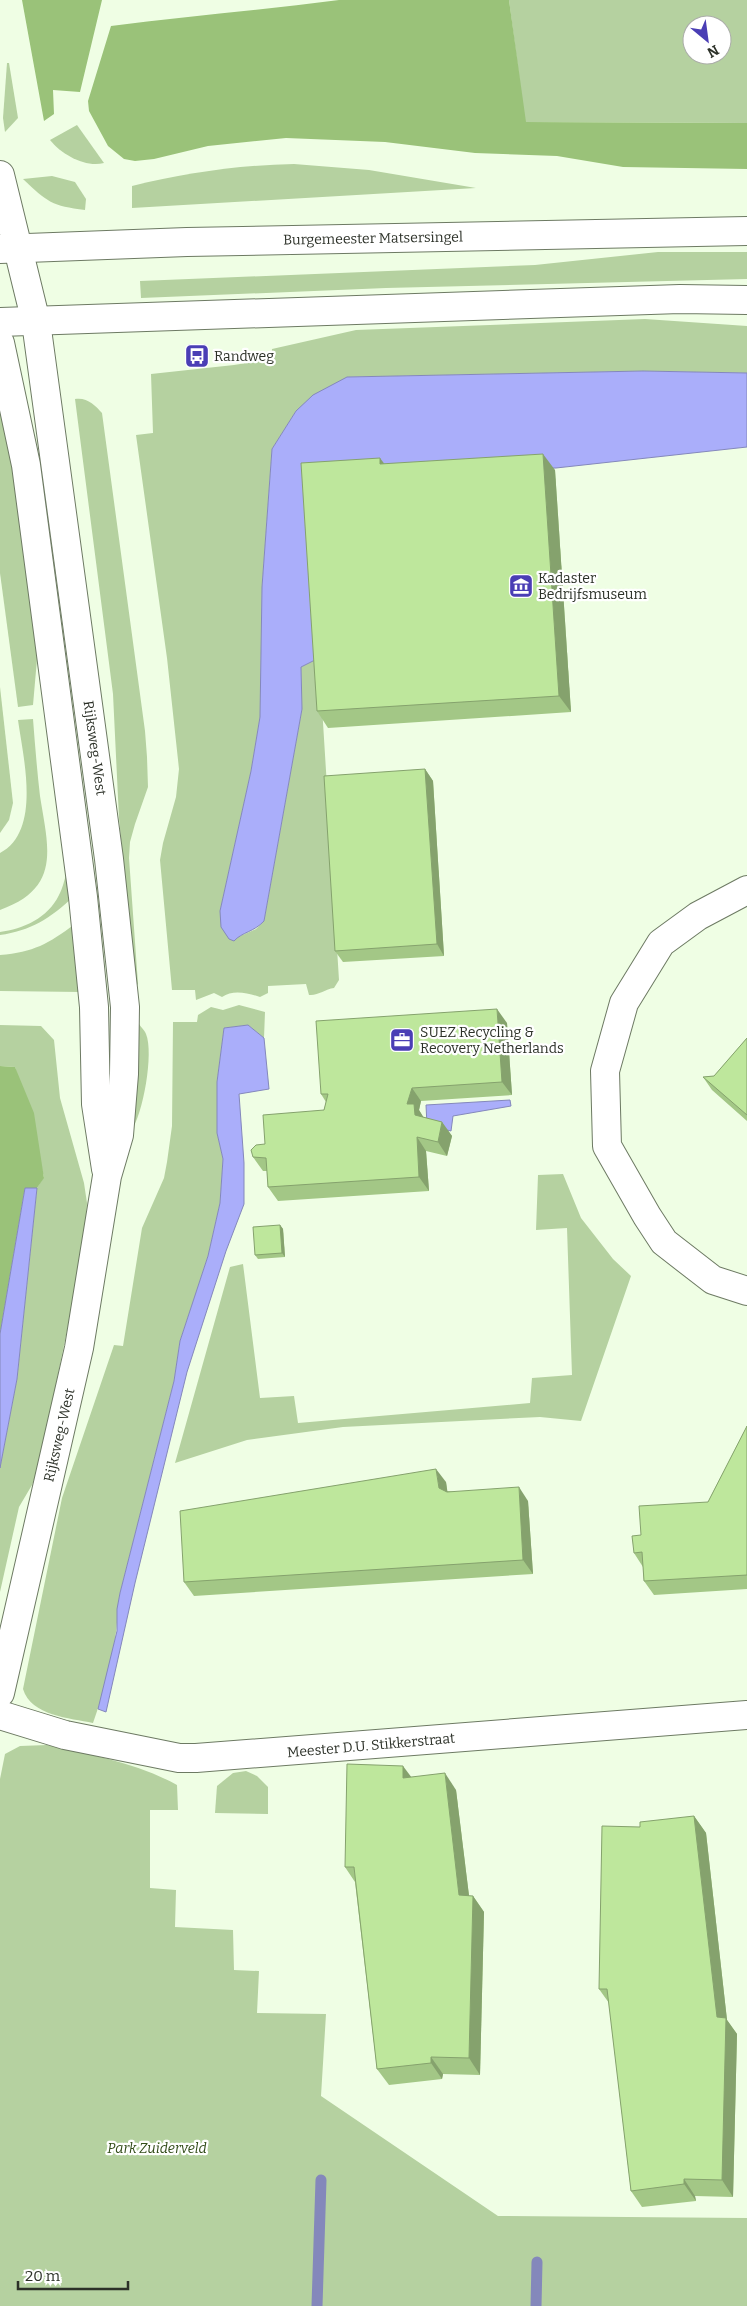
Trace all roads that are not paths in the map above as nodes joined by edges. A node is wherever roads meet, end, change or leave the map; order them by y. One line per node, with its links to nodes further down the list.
1 (0, 176): 3 (street)
2 (747, 231): 3 (street, Burgemeester Matsersingel)
3 (9, 249): 6 (street, Rijksweg-West)
4 (747, 300): 6 (street)
5 (0, 322): 6 (street)
6 (36, 322): 9 (street, Rijksweg-West)
7 (0, 343): 9 (street, Rijksweg-West)
8 (747, 890): 10 (street)
9 (107, 1176): 11 (street, Rijksweg-West)
10 (747, 1291)
11 (0, 1693)
12 (0, 1715): 13 (street, Meester D.U. Stikkerstraat)
13 (747, 1716)

